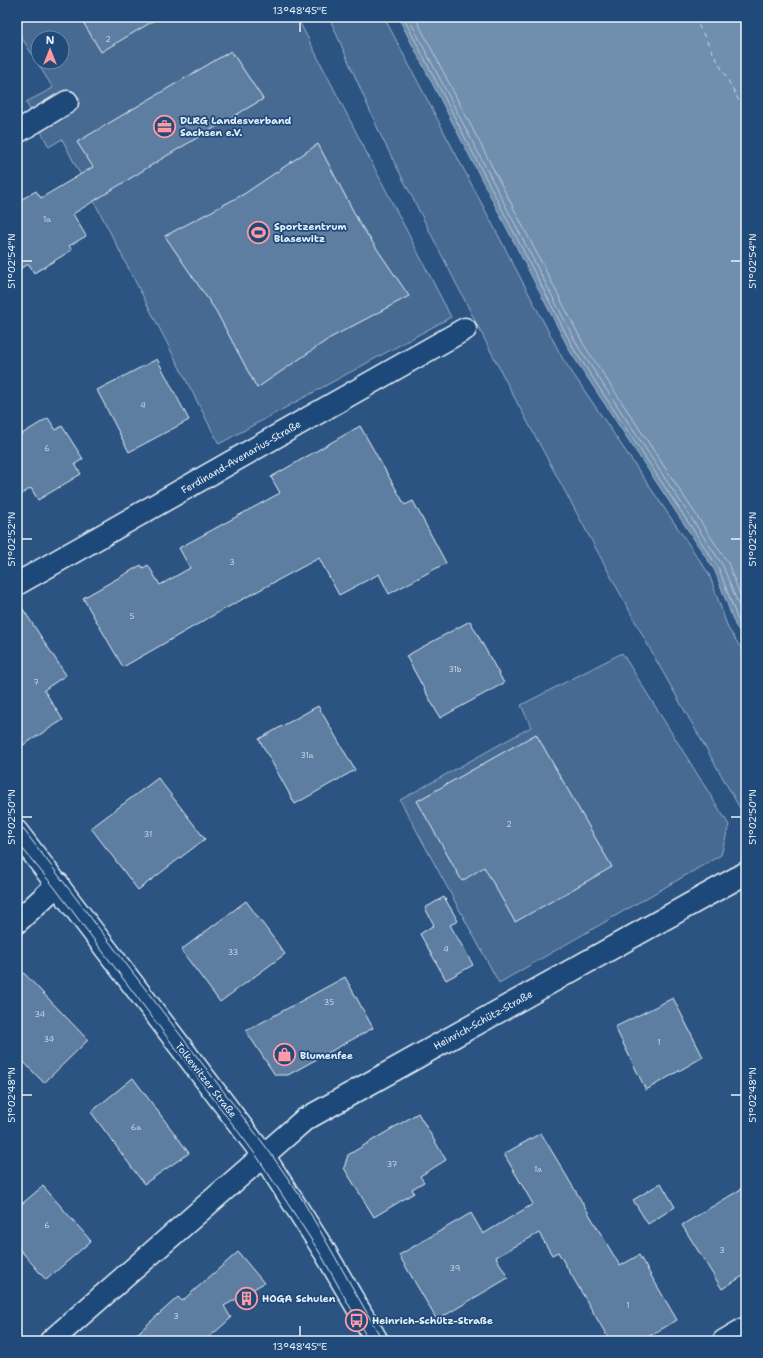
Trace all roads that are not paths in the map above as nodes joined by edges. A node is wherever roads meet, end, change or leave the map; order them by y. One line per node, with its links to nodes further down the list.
1 (67, 102): 2 (street)
2 (17, 132)
3 (465, 329): 4 (street, Ferdinand-Avenarius-Straße)
4 (17, 584)
5 (17, 832): 7 (street, Tolkewitzer Straße)
6 (746, 873): 9 (street, Heinrich-Schütz-Straße)
7 (58, 884): 8 (street); 9 (street, Tolkewitzer Straße)
8 (17, 922)
9 (263, 1155): 11 (street, Heinrich-Schütz-Straße); 12 (street, Tolkewitzer Straße)
10 (746, 1328): 13 (street)
11 (51, 1341)
12 (376, 1341)
13 (724, 1341)

